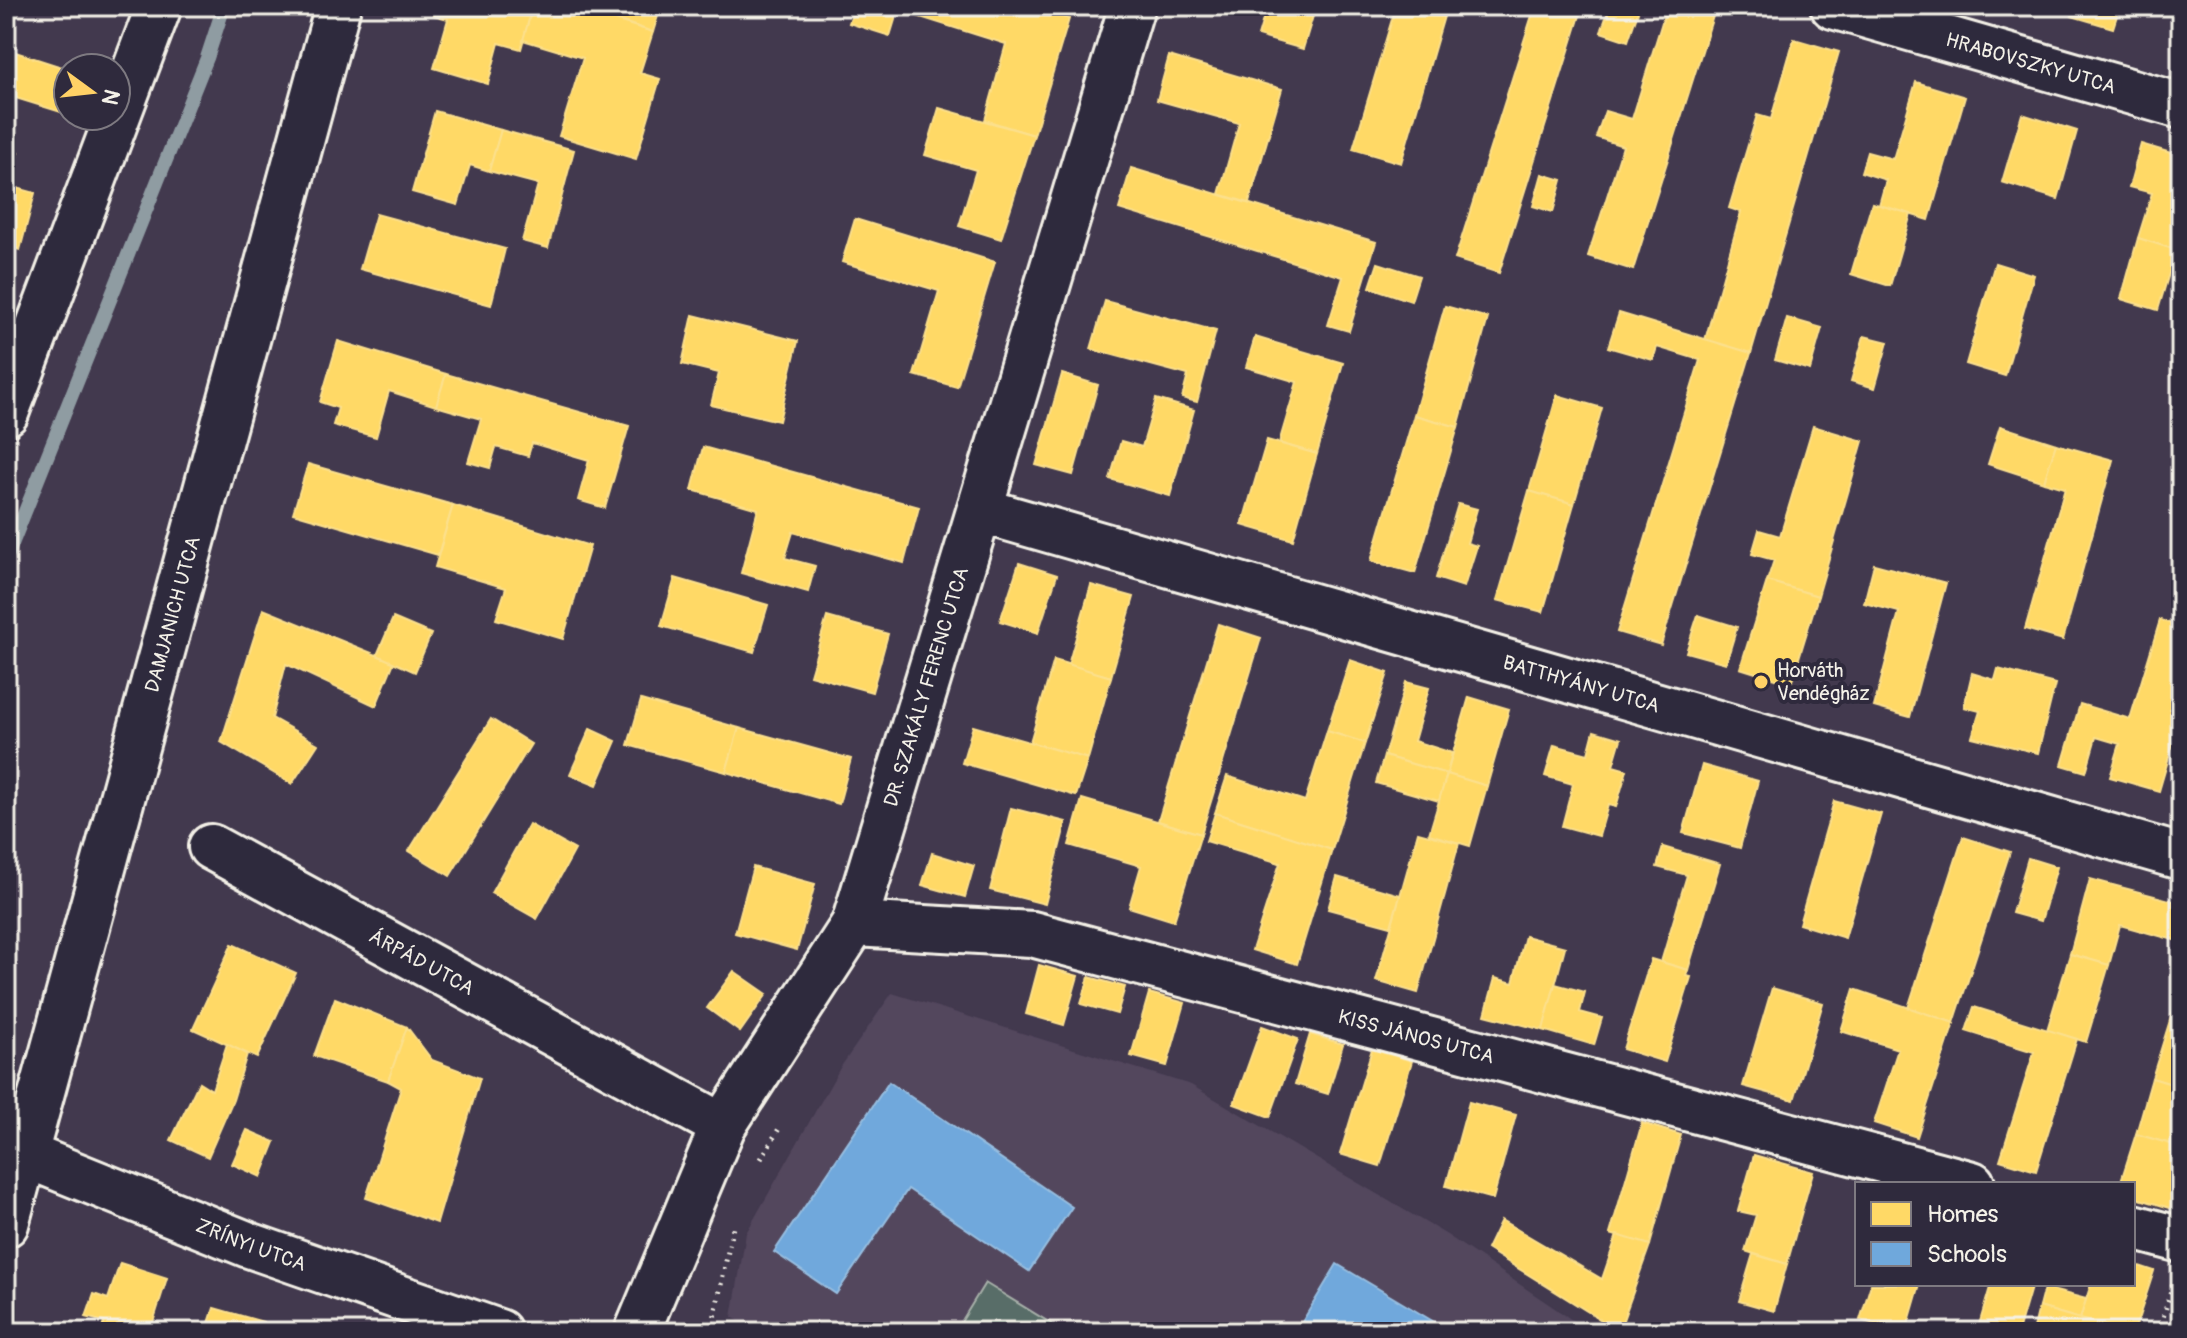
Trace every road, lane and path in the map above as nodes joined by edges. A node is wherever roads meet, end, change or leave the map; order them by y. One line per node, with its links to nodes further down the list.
1 (159, 6): 6 (street)
2 (338, 6): 13 (street, DAMJANICH UTCA)
3 (1132, 6): 7 (street, DR. SZAKÁLY FERENC UTCA)
4 (1833, 6): 5 (street, HRABOVSZKY UTCA)
5 (2181, 106)
6 (6, 413)
7 (980, 510): 9 (street, BATTHYÁNY UTCA); 10 (street, DR. SZAKÁLY FERENC UTCA)
8 (211, 847): 12 (street, ÁRPÁD UTCA)
9 (2181, 857)
10 (854, 924): 12 (street, DR. SZAKÁLY FERENC UTCA); 15 (street, KISS JÁNOS UTCA)
11 (786, 1117): 14 (path)
12 (723, 1126): 21 (street, DR. SZAKÁLY FERENC UTCA)
13 (15, 1151): 17 (street, DAMJANICH UTCA); 20 (street, ZRÍNYI UTCA)
14 (754, 1171)
15 (1964, 1182)
16 (735, 1214): 22 (path)
17 (6, 1224)
18 (2135, 1228): 19 (street)
19 (2179, 1255): 23 (path)
20 (499, 1332)
21 (637, 1332)
22 (727, 1332)
23 (2159, 1332)

